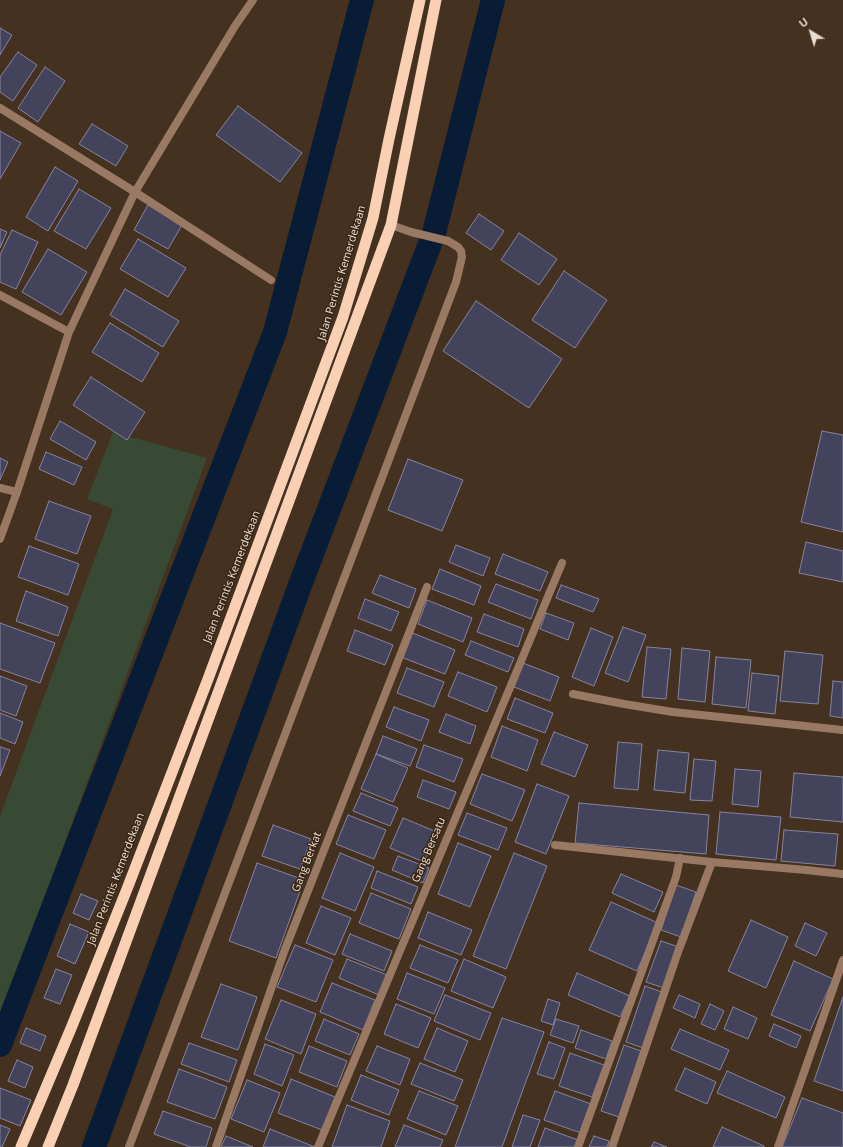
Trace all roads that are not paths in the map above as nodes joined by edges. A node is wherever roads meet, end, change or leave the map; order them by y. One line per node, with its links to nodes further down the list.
1 (253, 0): 5 (street)
2 (420, 0): 22 (highway, Jalan Perintis Kemerdekaan)
3 (436, 0): 6 (highway)
4 (0, 108): 5 (street)
5 (135, 192): 7 (street); 9 (street)
6 (391, 224): 23 (highway); 24 (street)
7 (271, 280)
8 (0, 295): 9 (street)
9 (69, 332): 11 (street)
10 (0, 488): 11 (street)
11 (17, 492): 12 (street)
12 (0, 539)
13 (562, 563): 26 (street, Gang Bersatu)
14 (427, 588): 25 (street, Gang Berkat)
15 (573, 694): 16 (street)
16 (843, 730)
17 (555, 845): 18 (street)
18 (680, 858): 19 (street); 27 (street)
19 (712, 862): 20 (street); 28 (street)
20 (843, 874)
21 (843, 960): 29 (street)
22 (21, 1147)
23 (48, 1147)
24 (129, 1147)
25 (216, 1147)
26 (318, 1147)
27 (578, 1147)
28 (612, 1147)
29 (778, 1147)

